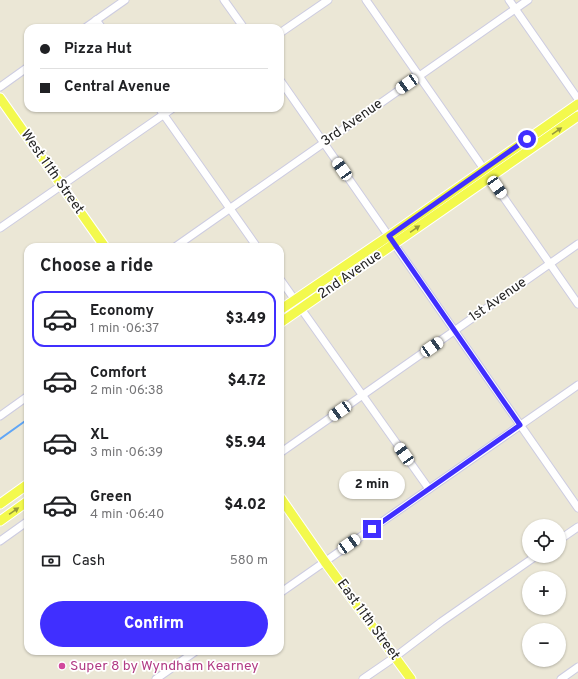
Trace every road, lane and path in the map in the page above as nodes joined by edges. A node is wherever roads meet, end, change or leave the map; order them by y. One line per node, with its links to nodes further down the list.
1 (125, 0): 8 (street)
2 (224, 0): 11 (street)
3 (328, 0): 12 (street)
4 (366, 0): 14 (street)
5 (509, 0): 7 (street)
6 (528, 0): 7 (street, 3rd Avenue)
7 (515, 9): 14 (street, 3rd Avenue); 18 (street)
8 (96, 20): 9 (street); 10 (street)
9 (90, 24)
10 (99, 24)
11 (241, 24)
12 (284, 30)
13 (24, 70): 16 (street)
14 (419, 76): 23 (street, 3rd Avenue); 24 (street)
15 (284, 86): 23 (street)
16 (0, 87)
17 (0, 98): 26 (main road, West 11th Street)
18 (578, 99)
19 (578, 104): 24 (main road, 2nd Avenue)
20 (167, 112): 21 (street)
21 (164, 114): 26 (street); 27 (street)
22 (578, 116): 25 (main road, 2nd Avenue, one-way to 22)
23 (324, 143): 27 (street, 3rd Avenue); 29 (street)
24 (484, 169): 25 (street); 29 (main road, 2nd Avenue)
25 (490, 177): 29 (main road, 2nd Avenue, one-way to 25); 34 (street)
26 (61, 186): 28 (street); 30 (main road, West 11th Street)
27 (230, 208): 31 (street, 3rd Avenue); 32 (street)
28 (0, 228)
29 (392, 240): 36 (main road, 2nd Avenue); 39 (main road, 2nd Avenue); 41 (street)
30 (101, 243)
31 (181, 243)
32 (254, 243)
33 (578, 244): 34 (street, 1st Avenue)
34 (550, 264): 37 (street); 41 (street, 1st Avenue)
35 (284, 285): 36 (street)
36 (295, 300): 38 (main road, 2nd Avenue); 39 (street)
37 (578, 304)
38 (284, 307)
39 (301, 309): 40 (main road, 2nd Avenue); 43 (street)
40 (284, 320)
41 (454, 331): 43 (street, 1st Avenue); 46 (street)
42 (578, 385): 46 (street)
43 (362, 395): 47 (street, 1st Avenue); 49 (street)
44 (24, 399): 45 (street)
45 (0, 416)
46 (520, 425): 49 (street); 53 (street)
47 (284, 450)
48 (24, 487): 50 (main road)
49 (429, 489): 59 (street)
50 (0, 504)
51 (24, 504): 54 (main road, one-way to 51)
52 (284, 504): 59 (main road)
53 (578, 508)
54 (0, 521)
55 (24, 524): 58 (street)
56 (578, 526): 57 (street)
57 (566, 535)
58 (0, 541)
59 (325, 562): 61 (street); 63 (main road, East 11th Street)
60 (526, 563): 63 (street)
61 (284, 590)
62 (190, 655): 65 (street)
63 (395, 657): 66 (street); 67 (main road, East 11th Street)
64 (578, 667): 68 (street)
65 (156, 679)
66 (363, 679)
67 (411, 679)
68 (561, 679)

